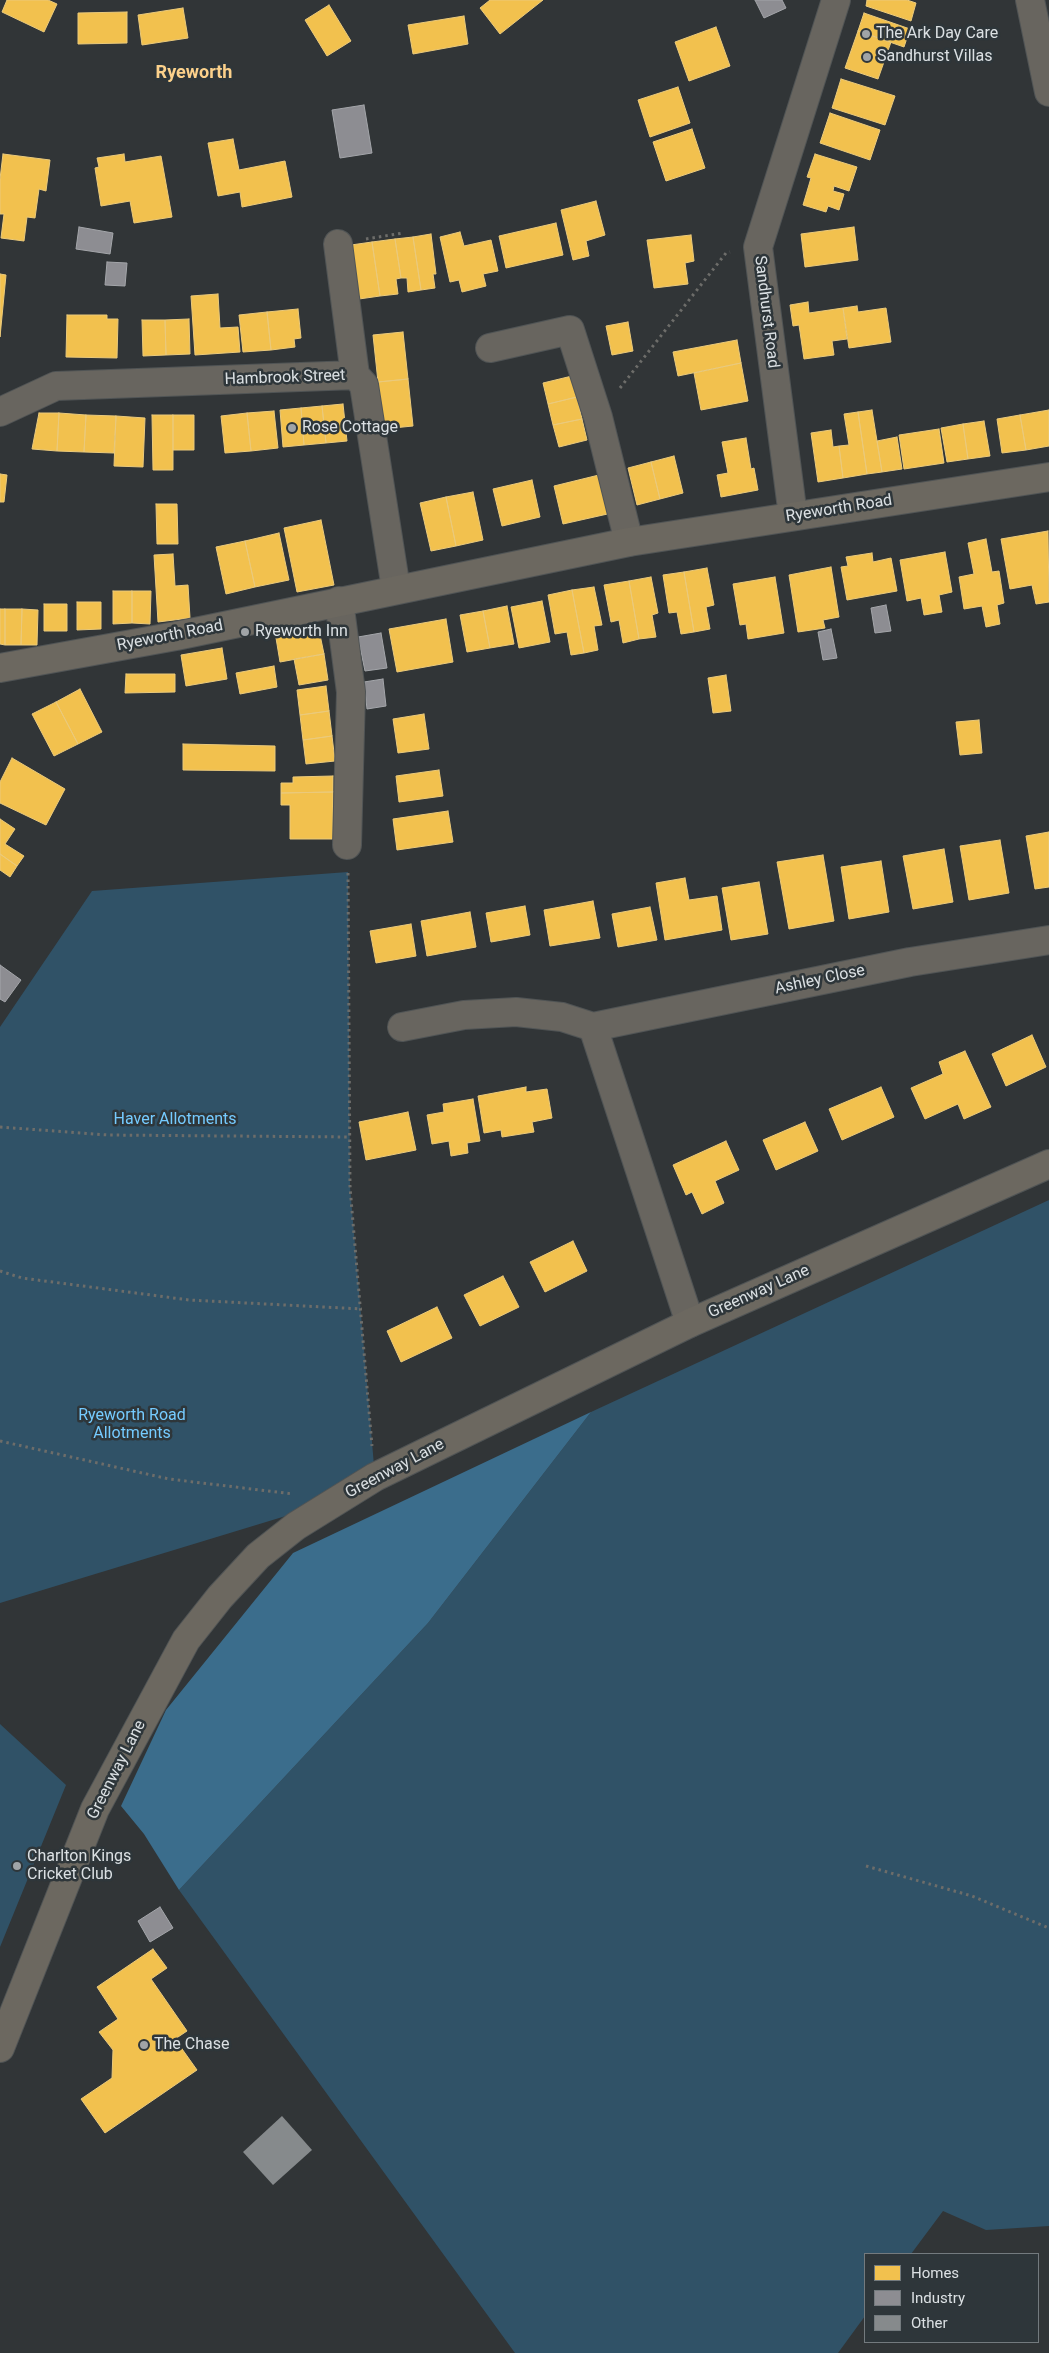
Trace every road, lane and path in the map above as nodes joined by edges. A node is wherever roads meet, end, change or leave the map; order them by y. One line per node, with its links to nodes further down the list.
1 (836, 0): 6 (street, Sandhurst Road)
2 (1030, 0): 3 (street)
3 (1049, 92)
4 (403, 234): 5 (path)
5 (338, 244): 8 (street)
6 (758, 247): 10 (path); 12 (street, Sandhurst Road)
7 (490, 348): 10 (street)
8 (355, 375): 9 (street, Hambrook Street); 14 (street, Hambrook Street)
9 (0, 412)
10 (598, 416): 13 (street)
11 (1049, 477): 12 (street, Ryeworth Road)
12 (793, 516): 13 (street, Ryeworth Road)
13 (629, 542): 14 (street, Ryeworth Road)
14 (396, 589): 15 (street, Ryeworth Road)
15 (339, 601): 16 (street, Ryeworth Road); 17 (street)
16 (0, 668)
17 (347, 845): 22 (path)
18 (1049, 940): 20 (street, Ashley Close)
19 (402, 1027): 20 (street, Ashley Close)
20 (593, 1027): 26 (street)
21 (0, 1127): 22 (path)
22 (350, 1137): 25 (path)
23 (1049, 1164): 26 (street, Greenway Lane)
24 (0, 1271): 25 (path)
25 (362, 1309): 28 (path)
26 (690, 1323): 28 (street, Greenway Lane)
27 (0, 1441): 29 (path)
28 (375, 1477): 29 (street, Greenway Lane)
29 (335, 1500): 32 (street, Greenway Lane)
30 (866, 1866): 31 (path)
31 (1049, 1928)
32 (0, 2048)

